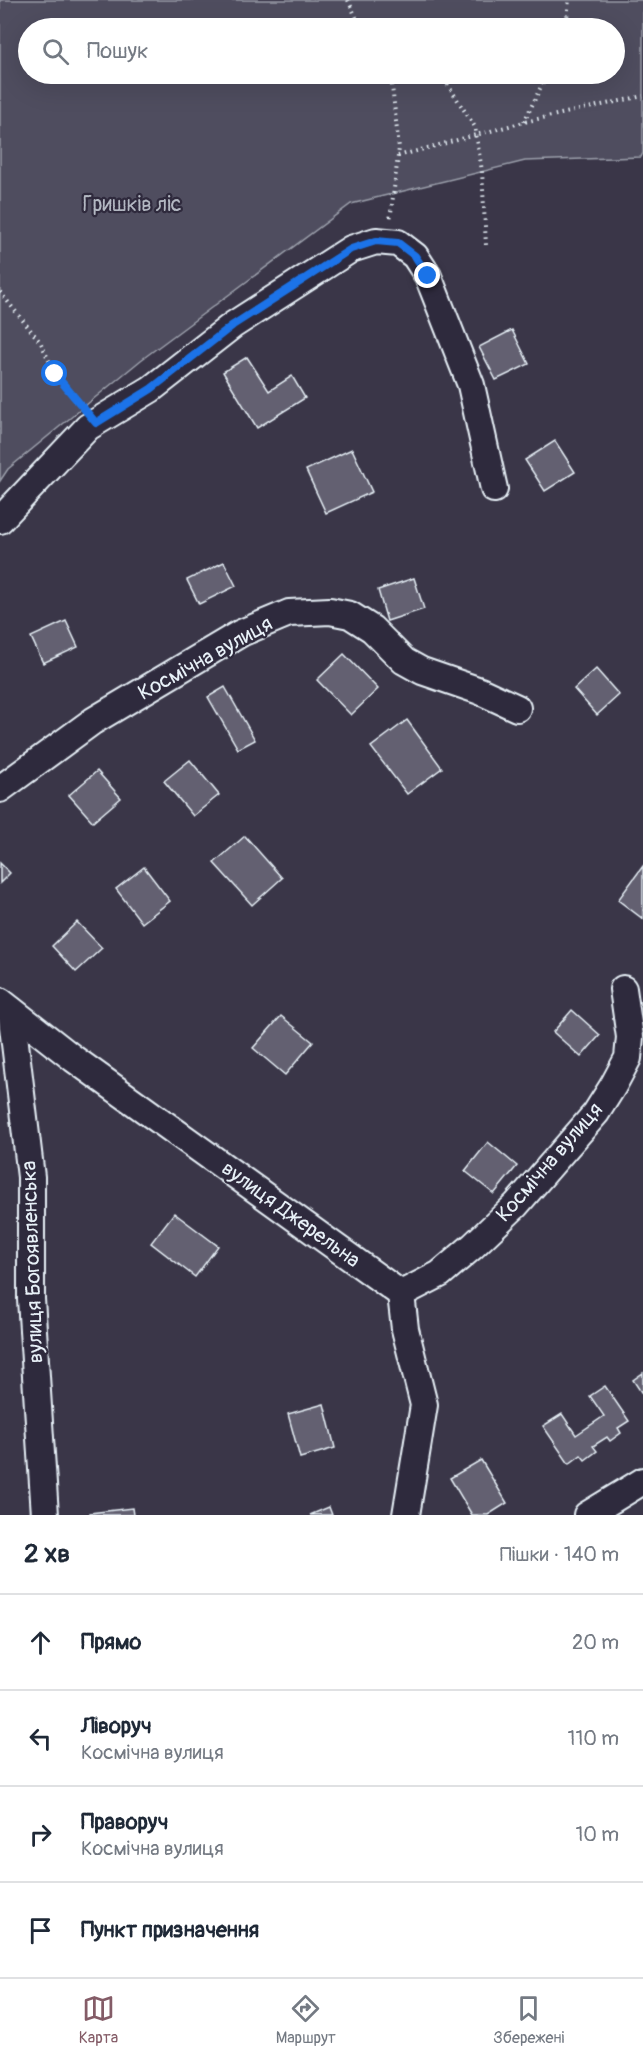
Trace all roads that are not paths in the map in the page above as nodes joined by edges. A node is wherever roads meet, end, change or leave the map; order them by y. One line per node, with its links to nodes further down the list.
1 (495, 489): 2 (street)
2 (0, 520)
3 (517, 708): 4 (street, Космічна вулиця)
4 (0, 789)
5 (623, 989): 7 (street, Космічна вулиця)
6 (6, 1005): 7 (street, вулиця Джерельна); 9 (street, вулиця Богоявленська)
7 (401, 1294): 10 (street)
8 (643, 1481): 11 (street)
9 (45, 1515)
10 (406, 1515)
11 (587, 1515)

